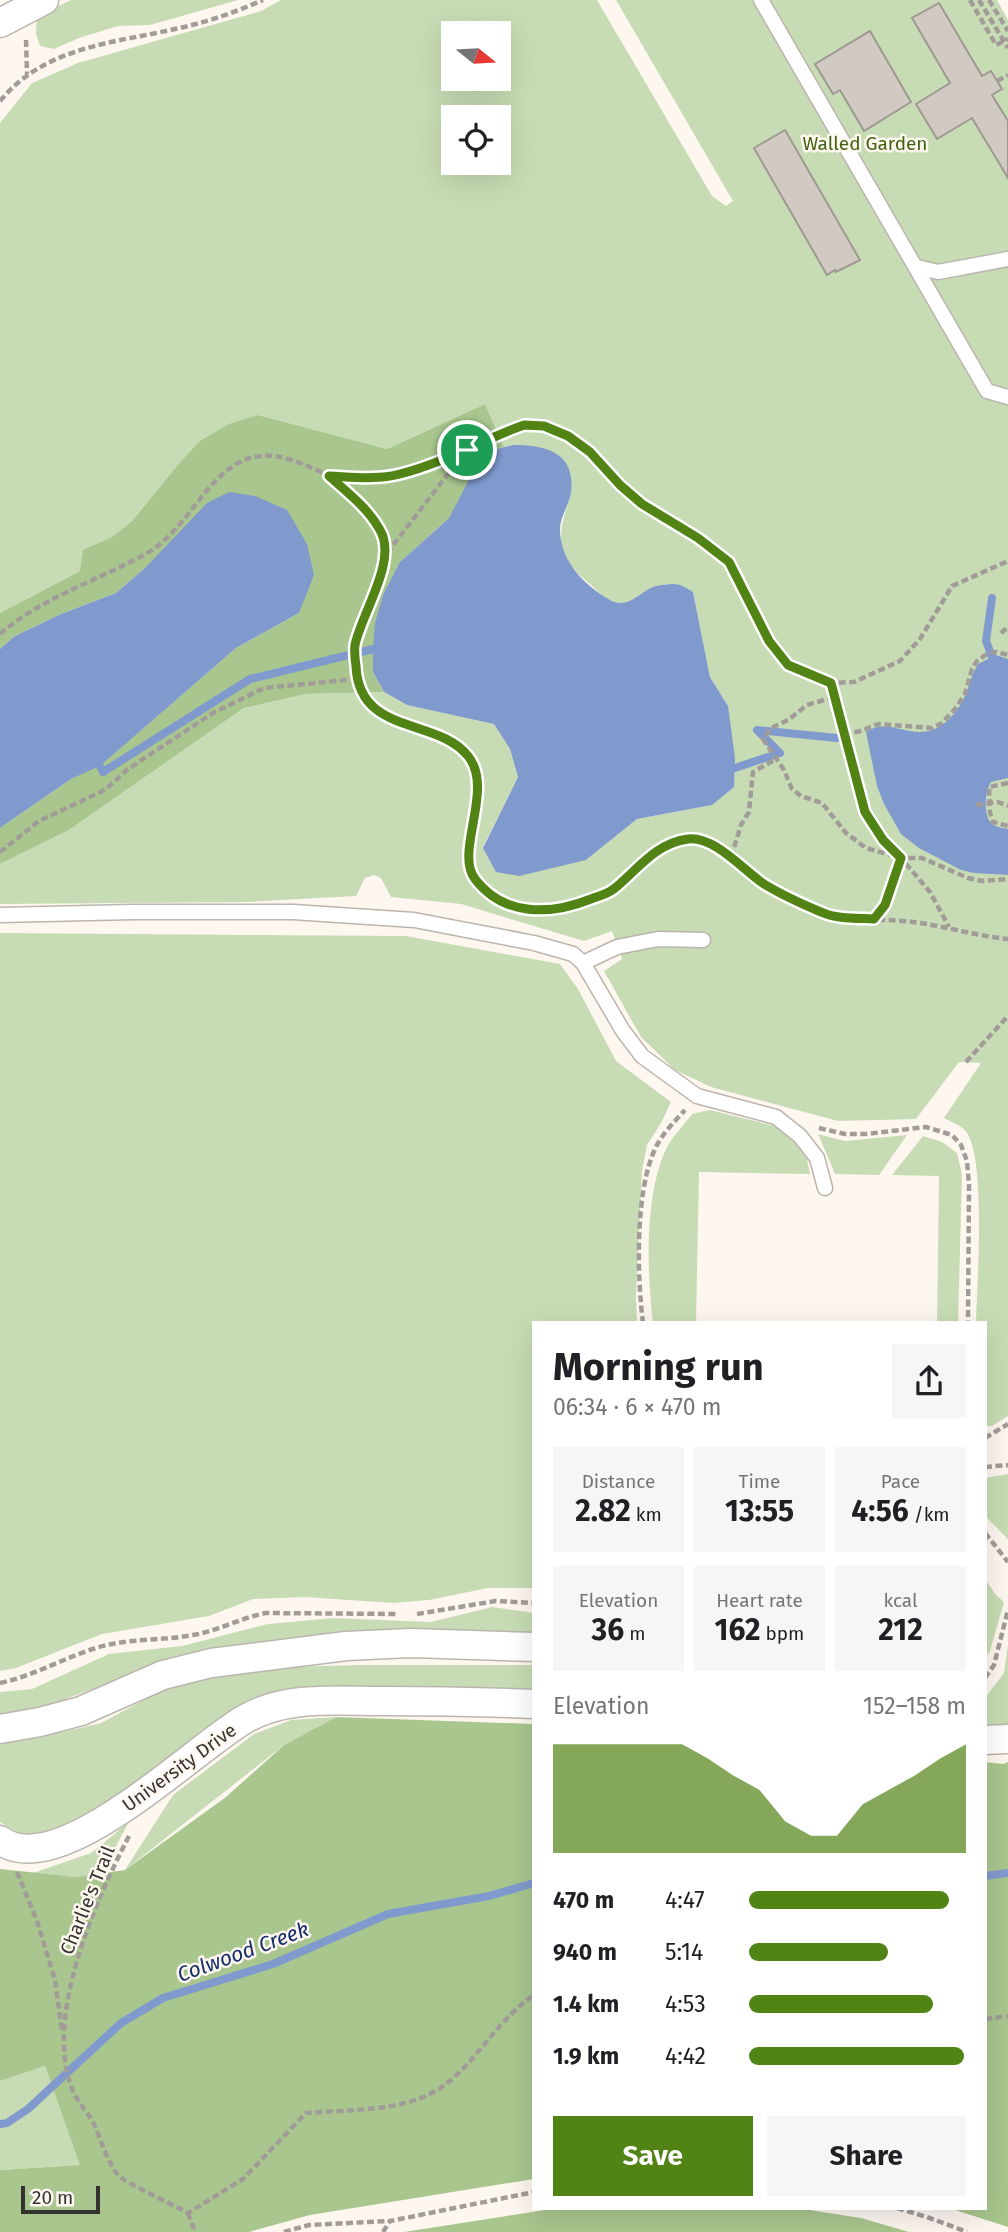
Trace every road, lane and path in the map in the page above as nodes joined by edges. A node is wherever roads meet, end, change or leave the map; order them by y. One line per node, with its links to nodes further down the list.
1 (44, 0): 7 (street)
2 (263, 0): 13 (path)
3 (761, 0): 15 (lane)
4 (970, 0): 9 (path)
5 (979, 0): 9 (path)
6 (989, 0): 8 (path)
7 (0, 23)
8 (1008, 31)
9 (1006, 40): 10 (path)
10 (1008, 48)
11 (1008, 75): 12 (path)
12 (997, 81)
13 (0, 101)
14 (1008, 259): 15 (lane)
15 (917, 267): 16 (lane)
16 (1008, 397)
17 (467, 450): 18 (path); 19 (path); 26 (path)
18 (329, 476): 19 (path); 23 (path)
19 (386, 554): 25 (path)
20 (1008, 561): 26 (path)
21 (1008, 626): 22 (path)
22 (1001, 633)
23 (0, 634)
24 (1008, 655): 28 (path)
25 (356, 678): 35 (path); 36 (path)
26 (831, 683): 27 (path)
27 (834, 697): 28 (path); 29 (path)
28 (844, 734): 37 (path)
29 (774, 757): 36 (path); 37 (path)
30 (1008, 783): 31 (path)
31 (989, 804): 32 (path); 33 (path); 34 (path)
32 (976, 805)
33 (1008, 806)
34 (1008, 826)
35 (0, 852)
36 (731, 857): 40 (path)
37 (901, 858): 38 (path); 40 (path); 41 (path)
38 (1008, 879)
39 (0, 915): 44 (lane)
40 (874, 919): 41 (path)
41 (949, 927): 42 (path)
42 (1008, 939)
43 (703, 940): 44 (lane)
44 (583, 963): 47 (lane)
45 (1008, 1016): 46 (path)
46 (966, 1062)
47 (696, 1096): 49 (lane); 50 (path)
48 (817, 1128): 51 (path)
49 (825, 1188)
50 (643, 1321)
51 (968, 1321)
52 (1008, 1424): 53 (path)
53 (987, 1437)
54 (1008, 1465): 55 (path)
55 (987, 1467)
56 (987, 1536): 57 (path)
57 (1008, 1562)
58 (1008, 1610): 60 (path)
59 (532, 1647): 62 (street)
60 (987, 1675)
61 (532, 1703): 66 (street, University Drive)
62 (0, 1728)
63 (1008, 1739): 64 (street)
64 (987, 1740)
65 (133, 1828): 70 (path, Charlie's Trail)
66 (2, 1843): 70 (path, Charlie's Trail)
67 (532, 1996): 73 (path)
68 (1008, 2016): 69 (path)
69 (987, 2019)
70 (63, 2036): 73 (path, Charlie's Trail)
71 (532, 2192): 74 (path)
72 (904, 2210): 78 (path)
73 (188, 2213): 75 (path)
74 (390, 2221): 76 (path); 77 (path)
75 (195, 2232)
76 (284, 2232)
77 (383, 2232)
78 (967, 2232)

